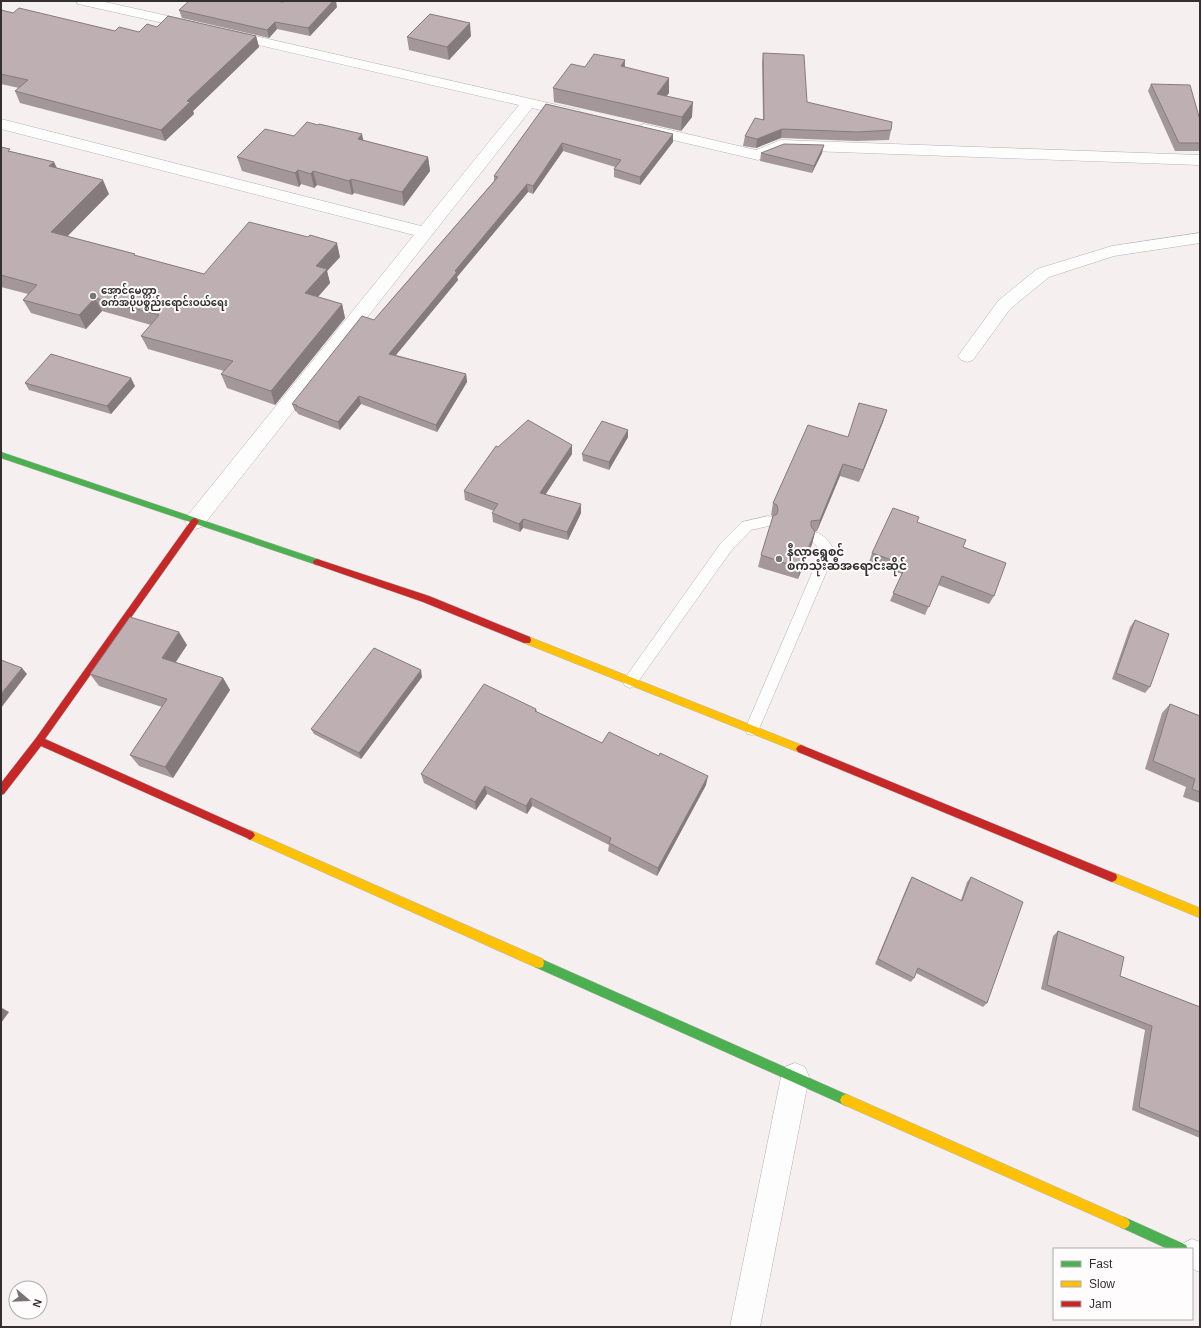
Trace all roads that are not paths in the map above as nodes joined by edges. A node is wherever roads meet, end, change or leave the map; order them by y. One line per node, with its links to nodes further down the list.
1 (83, 1): 2 (street)
2 (529, 102): 3 (street); 7 (street)
3 (590, 116)
4 (1, 124): 7 (street)
5 (628, 125): 6 (street)
6 (1200, 160)
7 (425, 232): 11 (street)
8 (1200, 238): 9 (street)
9 (967, 356)
10 (1, 455): 11 (street)
11 (195, 521): 14 (street); 16 (street)
12 (768, 521): 14 (lane)
13 (815, 538): 15 (lane)
14 (630, 682): 15 (street)
15 (752, 728): 18 (street)
16 (39, 741): 17 (street); 19 (street)
17 (1, 791)
18 (1200, 913)
19 (795, 1077): 20 (street); 21 (street)
20 (1180, 1248)
21 (745, 1327)

